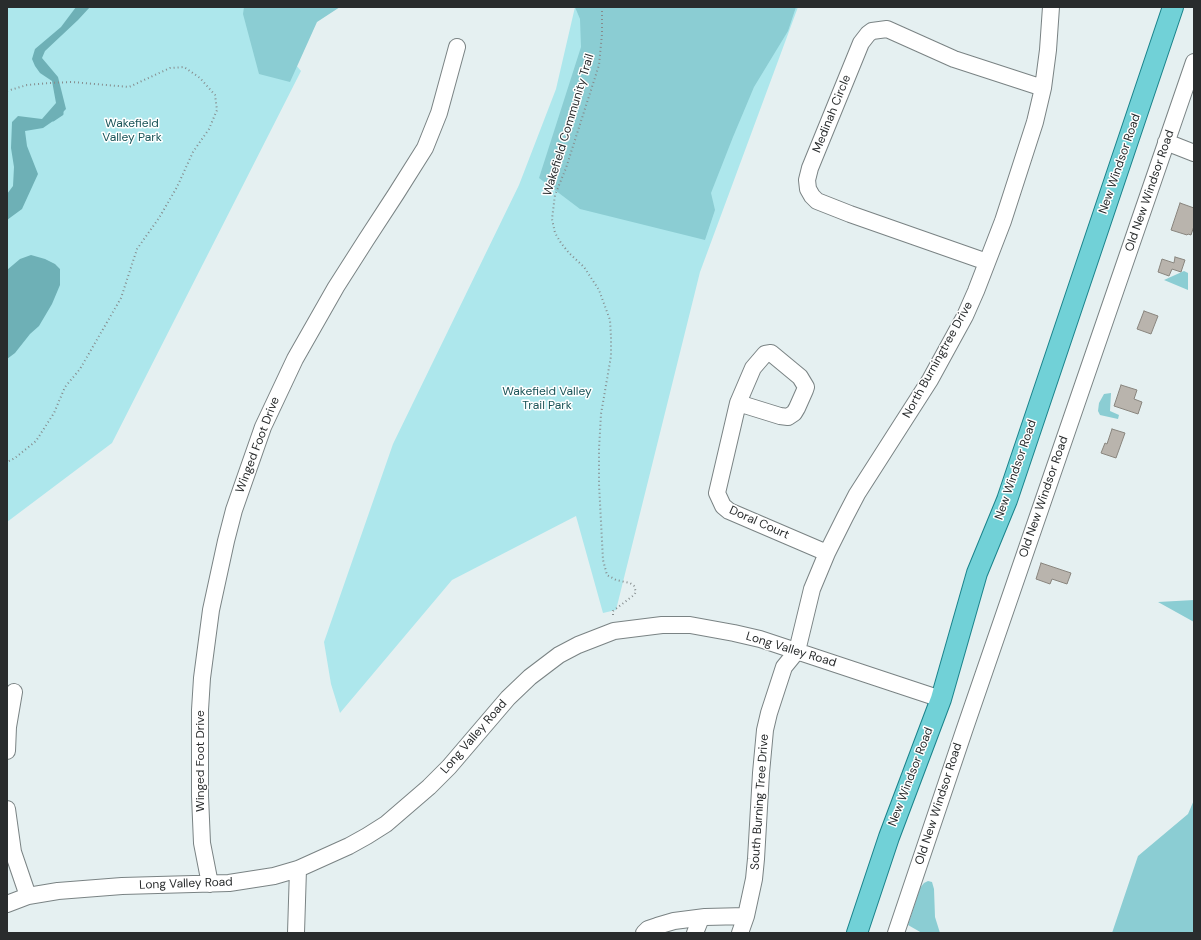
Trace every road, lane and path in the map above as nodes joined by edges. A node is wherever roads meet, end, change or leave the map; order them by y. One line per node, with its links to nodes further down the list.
1 (602, 7): 14 (path, Wakefield Community Trail)
2 (1051, 7): 6 (street, North Burningtree Drive)
3 (1173, 7): 17 (main road, New Windsor Road)
4 (457, 47): 21 (street, Winged Foot Drive)
5 (1194, 62): 8 (street, Old New Windsor Road)
6 (1042, 88): 10 (street, North Burningtree Drive); 10 (street, Medinah Circle)
7 (7, 91): 12 (path)
8 (1166, 142): 9 (street); 31 (street, Old New Windsor Road)
9 (1194, 153)
10 (987, 262): 13 (street, North Burningtree Drive)
11 (738, 402): 13 (street, Doral Court)
12 (7, 462)
13 (827, 553): 15 (street, North Burningtree Drive)
14 (614, 631): 15 (street, Long Valley Road); 20 (street, Long Valley Road)
15 (796, 651): 17 (street, Long Valley Road); 24 (street, South Burning Tree Drive)
16 (14, 692): 18 (street)
17 (941, 699): 30 (main road, New Windsor Road)
18 (7, 751)
19 (7, 809): 22 (street)
20 (298, 869): 21 (street, Long Valley Road); 26 (street)
21 (210, 884): 22 (street, Long Valley Road)
22 (28, 896): 23 (street, Long Valley Road)
23 (7, 904)
24 (746, 916): 25 (street); 29 (street, South Burning Tree Drive)
25 (701, 918): 27 (street); 28 (street)
26 (296, 933)
27 (644, 933)
28 (695, 933)
29 (740, 933)
30 (857, 933)
31 (896, 933)

